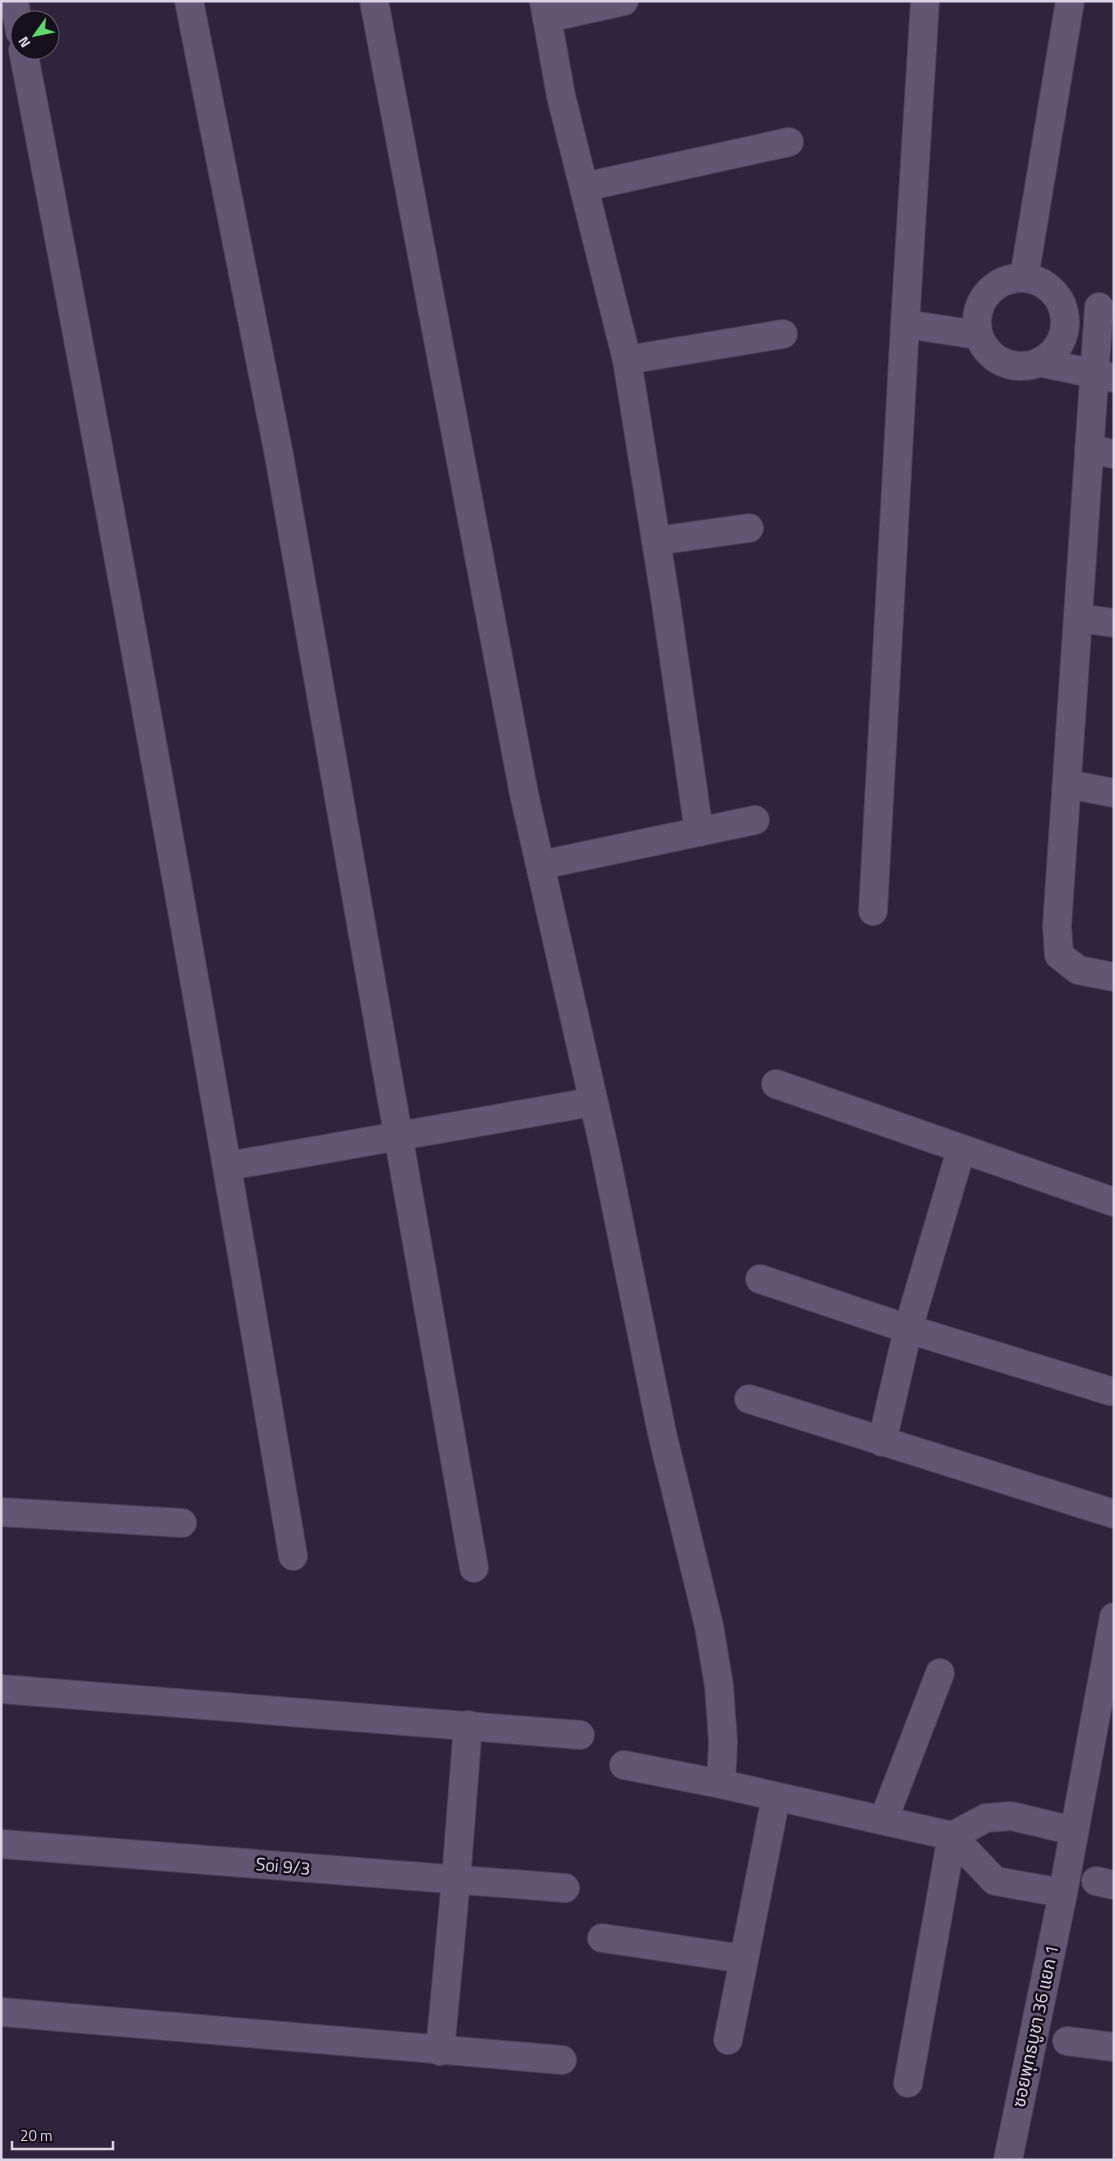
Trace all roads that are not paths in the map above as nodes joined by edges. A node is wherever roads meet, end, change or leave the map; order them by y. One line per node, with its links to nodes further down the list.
1 (189, 1): 33 (street)
2 (374, 1): 28 (street)
3 (624, 1): 6 (street)
4 (925, 1): 13 (street)
5 (1070, 1): 10 (street)
6 (546, 10): 9 (street)
7 (26, 60): 35 (street)
8 (789, 142): 9 (street)
9 (584, 187): 16 (street)
10 (1024, 278): 11 (street); 15 (street)
11 (1059, 301): 12 (street); 17 (street)
12 (1106, 309): 18 (street)
13 (905, 324): 15 (street); 29 (street)
14 (783, 334): 16 (street)
15 (978, 335): 17 (street)
16 (627, 360): 21 (street)
17 (1039, 362): 18 (street)
18 (1104, 376): 19 (street)
19 (1101, 452): 22 (street)
20 (749, 528): 21 (street)
21 (656, 541): 27 (street)
22 (1078, 618): 23 (street); 24 (street)
23 (1114, 624)
24 (1067, 784): 25 (street); 30 (street)
25 (1114, 793)
26 (755, 820): 27 (street)
27 (699, 832): 28 (street)
28 (541, 864): 32 (street)
29 (873, 911)
30 (1114, 977)
31 (776, 1084): 34 (street)
32 (592, 1102): 33 (street); 53 (street)
33 (400, 1135): 35 (street); 46 (street)
34 (960, 1150): 36 (street); 38 (street)
35 (228, 1166): 45 (street)
36 (1114, 1202)
37 (760, 1279): 38 (street)
38 (908, 1329): 39 (street); 41 (street)
39 (1110, 1391)
40 (749, 1399): 41 (street)
41 (882, 1442): 43 (street)
42 (1, 1512): 44 (street)
43 (1114, 1514)
44 (182, 1523)
45 (293, 1556)
46 (474, 1568)
47 (1114, 1617): 56 (street, ซอยพุทธบูชา 36 แยก 1)
48 (940, 1673): 55 (street)
49 (1, 1689): 50 (street)
50 (468, 1726): 51 (street); 59 (street)
51 (580, 1735)
52 (624, 1765): 53 (street)
53 (721, 1784): 54 (street)
54 (776, 1797): 55 (street); 63 (street)
55 (884, 1819): 57 (street)
56 (1074, 1831): 57 (street); 61 (street, ซอยพุทธบูชา 36 แยก 1)
57 (952, 1836): 61 (street); 70 (street)
58 (1, 1844): 59 (street, Soi 9/3)
59 (456, 1880): 60 (street, Soi 9/3); 68 (street)
60 (565, 1888)
61 (1062, 1893): 71 (street, ซอยพุทธบูชา 36 แยก 1)
62 (602, 1938): 63 (street)
63 (744, 1959): 65 (street)
64 (1, 2012): 68 (street)
65 (728, 2040)
66 (1067, 2041): 67 (street)
67 (1114, 2046)
68 (440, 2050): 69 (street)
69 (562, 2060)
70 (908, 2083)
71 (1008, 2160)

